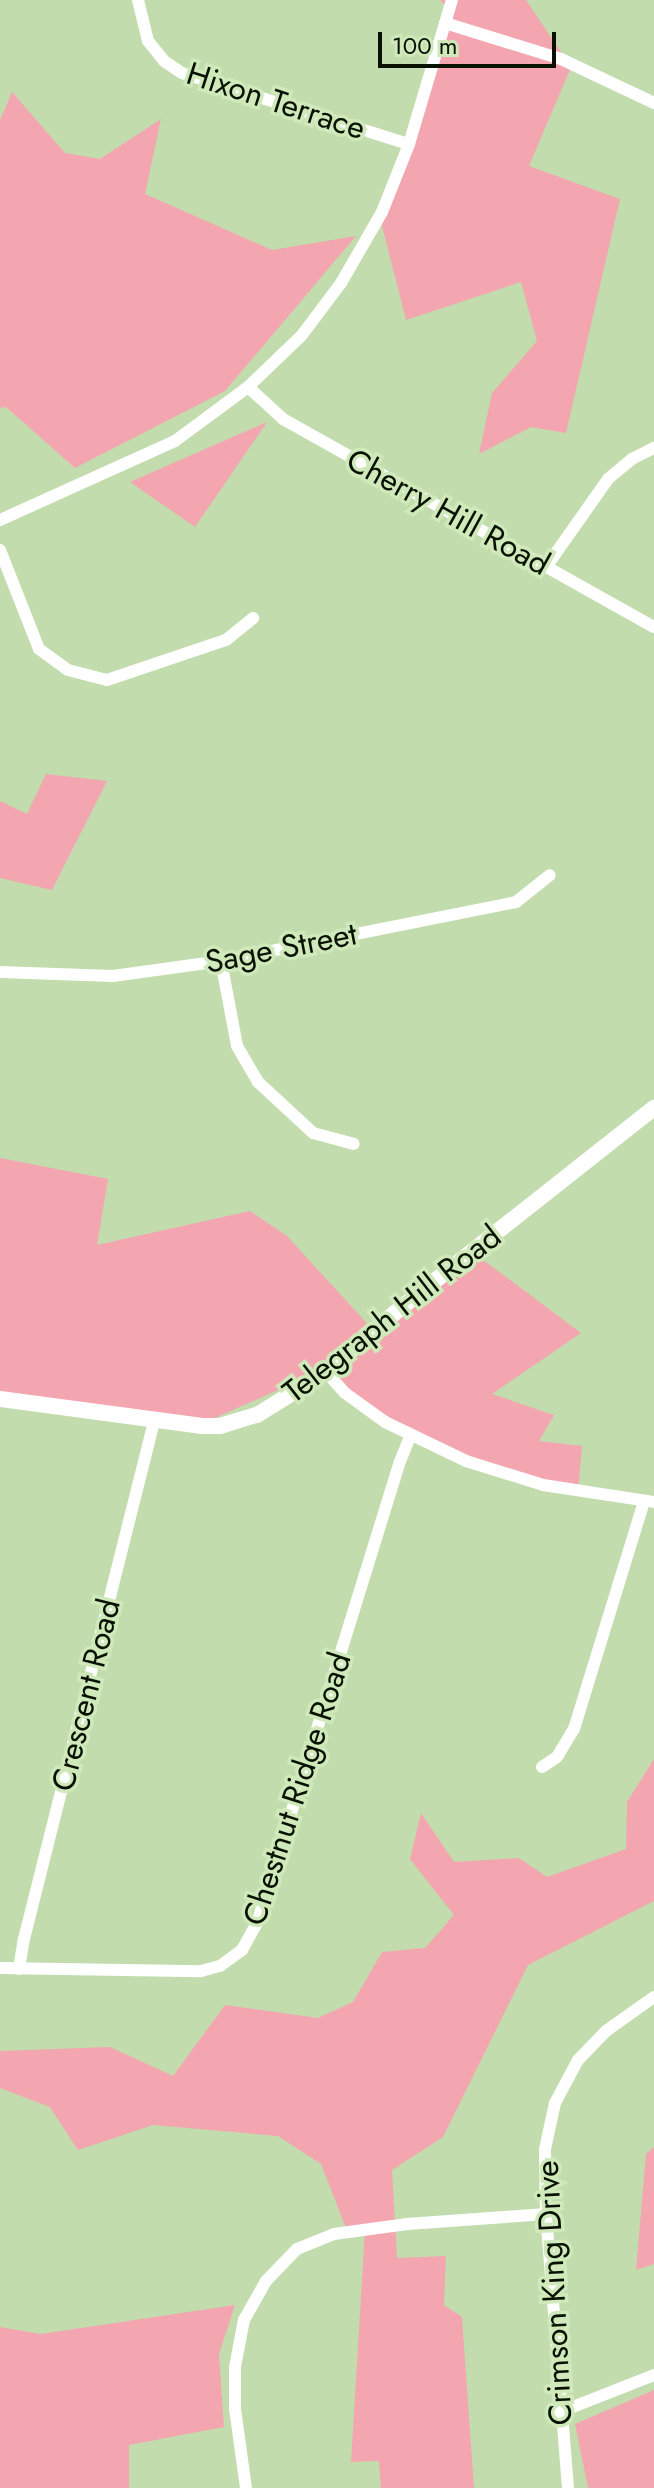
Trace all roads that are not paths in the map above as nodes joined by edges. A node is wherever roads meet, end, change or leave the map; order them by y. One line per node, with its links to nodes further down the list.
1 (138, 0): 5 (street, Hixon Terrace)
2 (452, 0): 3 (street)
3 (445, 23): 4 (street); 5 (street)
4 (654, 103)
5 (409, 144): 6 (street)
6 (248, 387): 8 (street); 10 (street, Cherry Hill Road)
7 (654, 448): 10 (street)
8 (0, 520)
9 (0, 550): 11 (street)
10 (546, 567): 12 (street, Cherry Hill Road)
11 (253, 618)
12 (654, 627)
13 (550, 875): 14 (street, Sage Street)
14 (221, 961): 15 (street, Sage Street); 17 (street)
15 (0, 972)
16 (654, 1108): 18 (street, Telegraph Hill Road)
17 (354, 1144)
18 (326, 1372): 20 (street, Telegraph Hill Road); 21 (street)
19 (0, 1399): 20 (street, Telegraph Hill Road)
20 (154, 1422): 25 (street, Crescent Road)
21 (411, 1435): 22 (street); 25 (street, Chestnut Ridge Road)
22 (649, 1501): 23 (street)
23 (542, 1767)
24 (0, 1968): 25 (street, Chestnut Ridge Road)
25 (19, 1969)
26 (654, 1997): 27 (street, Crimson King Drive)
27 (546, 2214): 29 (street, Crimson King Drive); 30 (street)
28 (654, 2375): 29 (street)
29 (560, 2412): 31 (street, Crimson King Drive)
30 (246, 2488)
31 (568, 2488)

